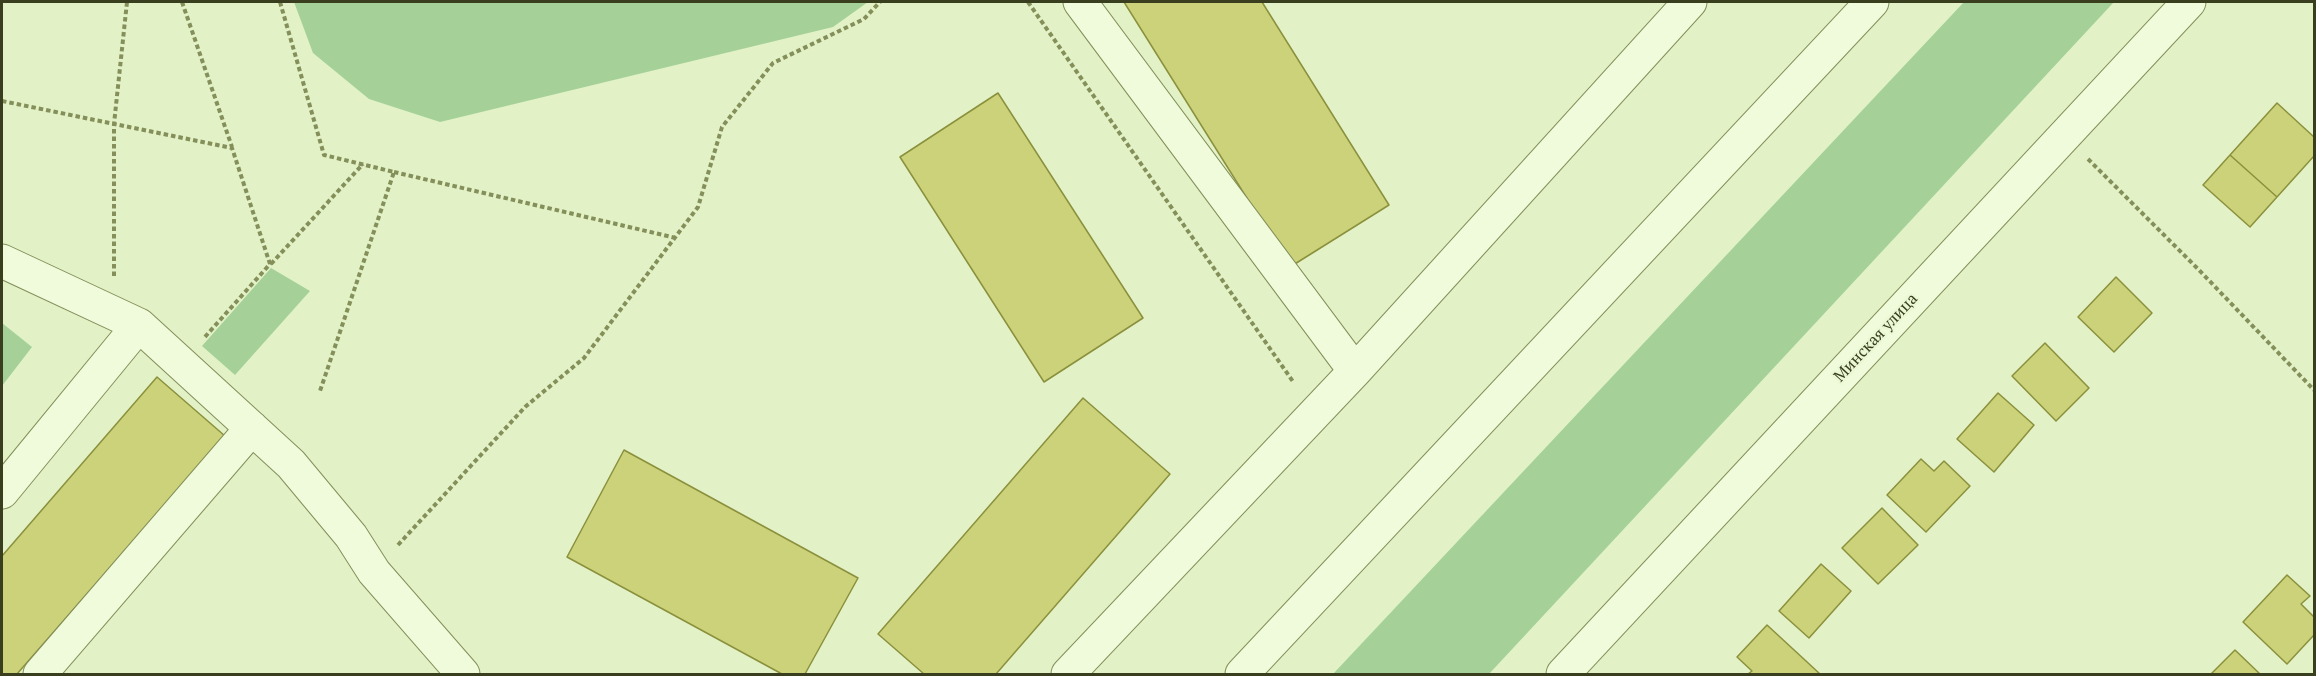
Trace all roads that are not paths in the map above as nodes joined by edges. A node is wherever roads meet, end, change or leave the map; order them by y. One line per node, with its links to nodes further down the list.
1 (1080, 2): 7 (street)
2 (1690, 2): 7 (street)
3 (1872, 2): 13 (street)
4 (2188, 2): 14 (street, Минская улица)
5 (2, 261): 6 (street)
6 (126, 320): 8 (street); 9 (street)
7 (1355, 371): 12 (street)
8 (252, 428): 10 (street); 11 (street)
9 (2, 492)
10 (40, 675)
11 (463, 675)
12 (1068, 675)
13 (1242, 675)
14 (1563, 675)

